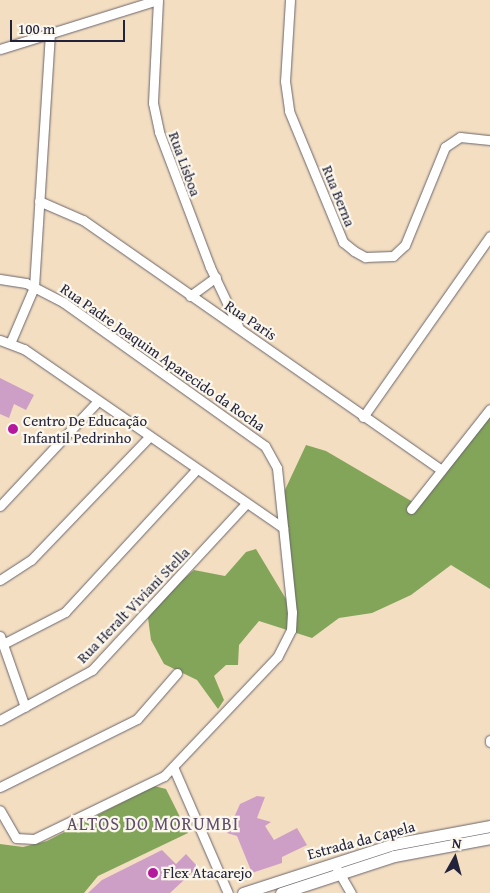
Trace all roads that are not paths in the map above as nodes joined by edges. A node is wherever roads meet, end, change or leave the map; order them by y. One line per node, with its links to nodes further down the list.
1 (157, 0): 3 (street); 10 (street, Rua Lisboa)
2 (290, 0): 7 (street, Rua Berna)
3 (50, 35): 4 (street); 6 (street)
4 (36, 40): 5 (street); 6 (street)
5 (0, 49)
6 (46, 57): 8 (street)
7 (490, 140)
8 (39, 201): 12 (street); 13 (street, Rua Paris)
9 (490, 236): 19 (street)
10 (216, 277): 13 (street); 14 (street, Rua Lisboa)
11 (0, 279): 12 (street, Rua Padre Joaquim Aparecido da Rocha)
12 (34, 287): 16 (street); 26 (street, Rua Padre Joaquim Aparecido da Rocha)
13 (190, 296): 14 (street, Rua Paris)
14 (239, 327): 19 (street, Rua Paris)
15 (0, 340): 16 (street)
16 (11, 341): 17 (street)
17 (97, 402): 20 (street); 24 (street)
18 (490, 409): 22 (street)
19 (364, 417): 22 (street, Rua Paris)
20 (148, 438): 21 (street); 27 (street)
21 (196, 470): 23 (street); 28 (street)
22 (441, 470): 25 (street)
23 (245, 505): 26 (street); 30 (street, Rua Heralt Viviani Stella)
24 (0, 506)
25 (410, 509)
26 (283, 528): 32 (street, Rua Padre Joaquim Aparecido da Rocha)
27 (0, 580)
28 (2, 640): 30 (street)
29 (177, 673): 33 (street)
30 (25, 708): 31 (street, Rua Heralt Viviani Stella)
31 (0, 720)
32 (174, 769): 34 (street, Rua Padre Joaquim Aparecido da Rocha); 38 (street)
33 (0, 787)
34 (0, 810)
35 (490, 826): 37 (main road, Estrada da Capela)
36 (490, 838): 37 (main road, Estrada da Capela)
37 (335, 867): 39 (main road, Estrada da Capela); 40 (main road, Estrada da Capela); 41 (street)
38 (228, 893)
39 (243, 893)
40 (281, 893)
41 (351, 893)

